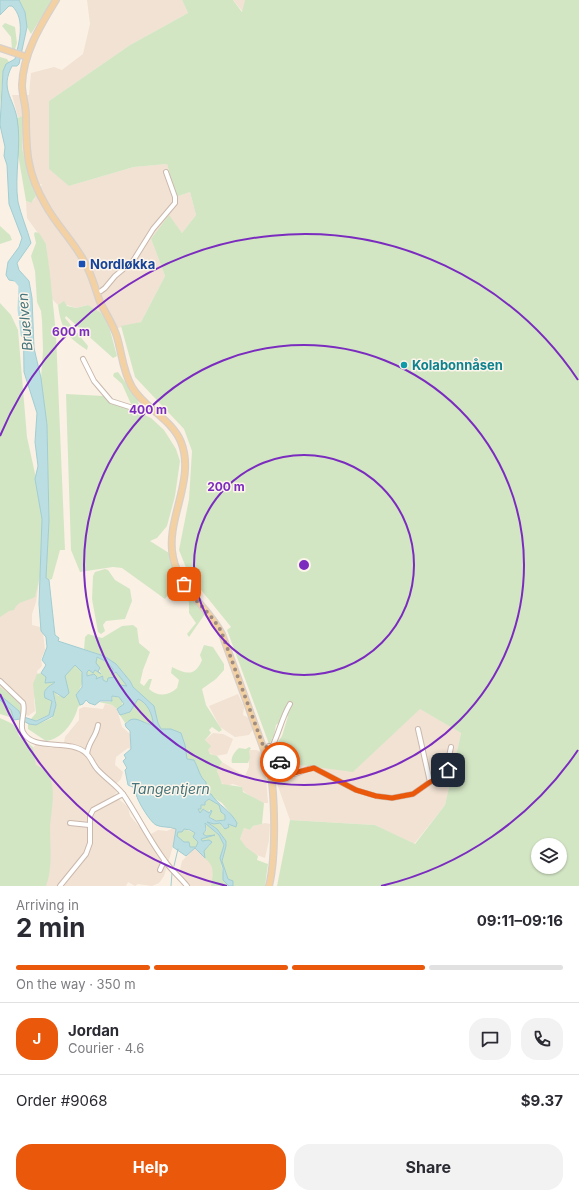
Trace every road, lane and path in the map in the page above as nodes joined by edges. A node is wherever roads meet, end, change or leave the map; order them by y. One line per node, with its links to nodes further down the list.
1 (56, 0): 3 (main road)
2 (0, 48): 3 (main road)
3 (27, 57): 7 (main road)
4 (166, 172): 5 (street)
5 (101, 291)
6 (83, 359): 7 (street)
7 (151, 409): 14 (main road)
8 (0, 681): 15 (street)
9 (290, 704): 12 (street)
10 (98, 725): 15 (street)
11 (418, 729): 16 (street)
12 (272, 747): 14 (street); 16 (street)
13 (451, 747): 16 (street)
14 (264, 748): 24 (main road)
15 (87, 754): 17 (street)
16 (430, 782)
17 (122, 794): 19 (street); 20 (street)
18 (70, 823): 19 (street)
19 (89, 825): 22 (street)
20 (164, 861): 21 (street); 23 (street)
21 (160, 870)
22 (60, 886)
23 (187, 886)
24 (269, 886)

